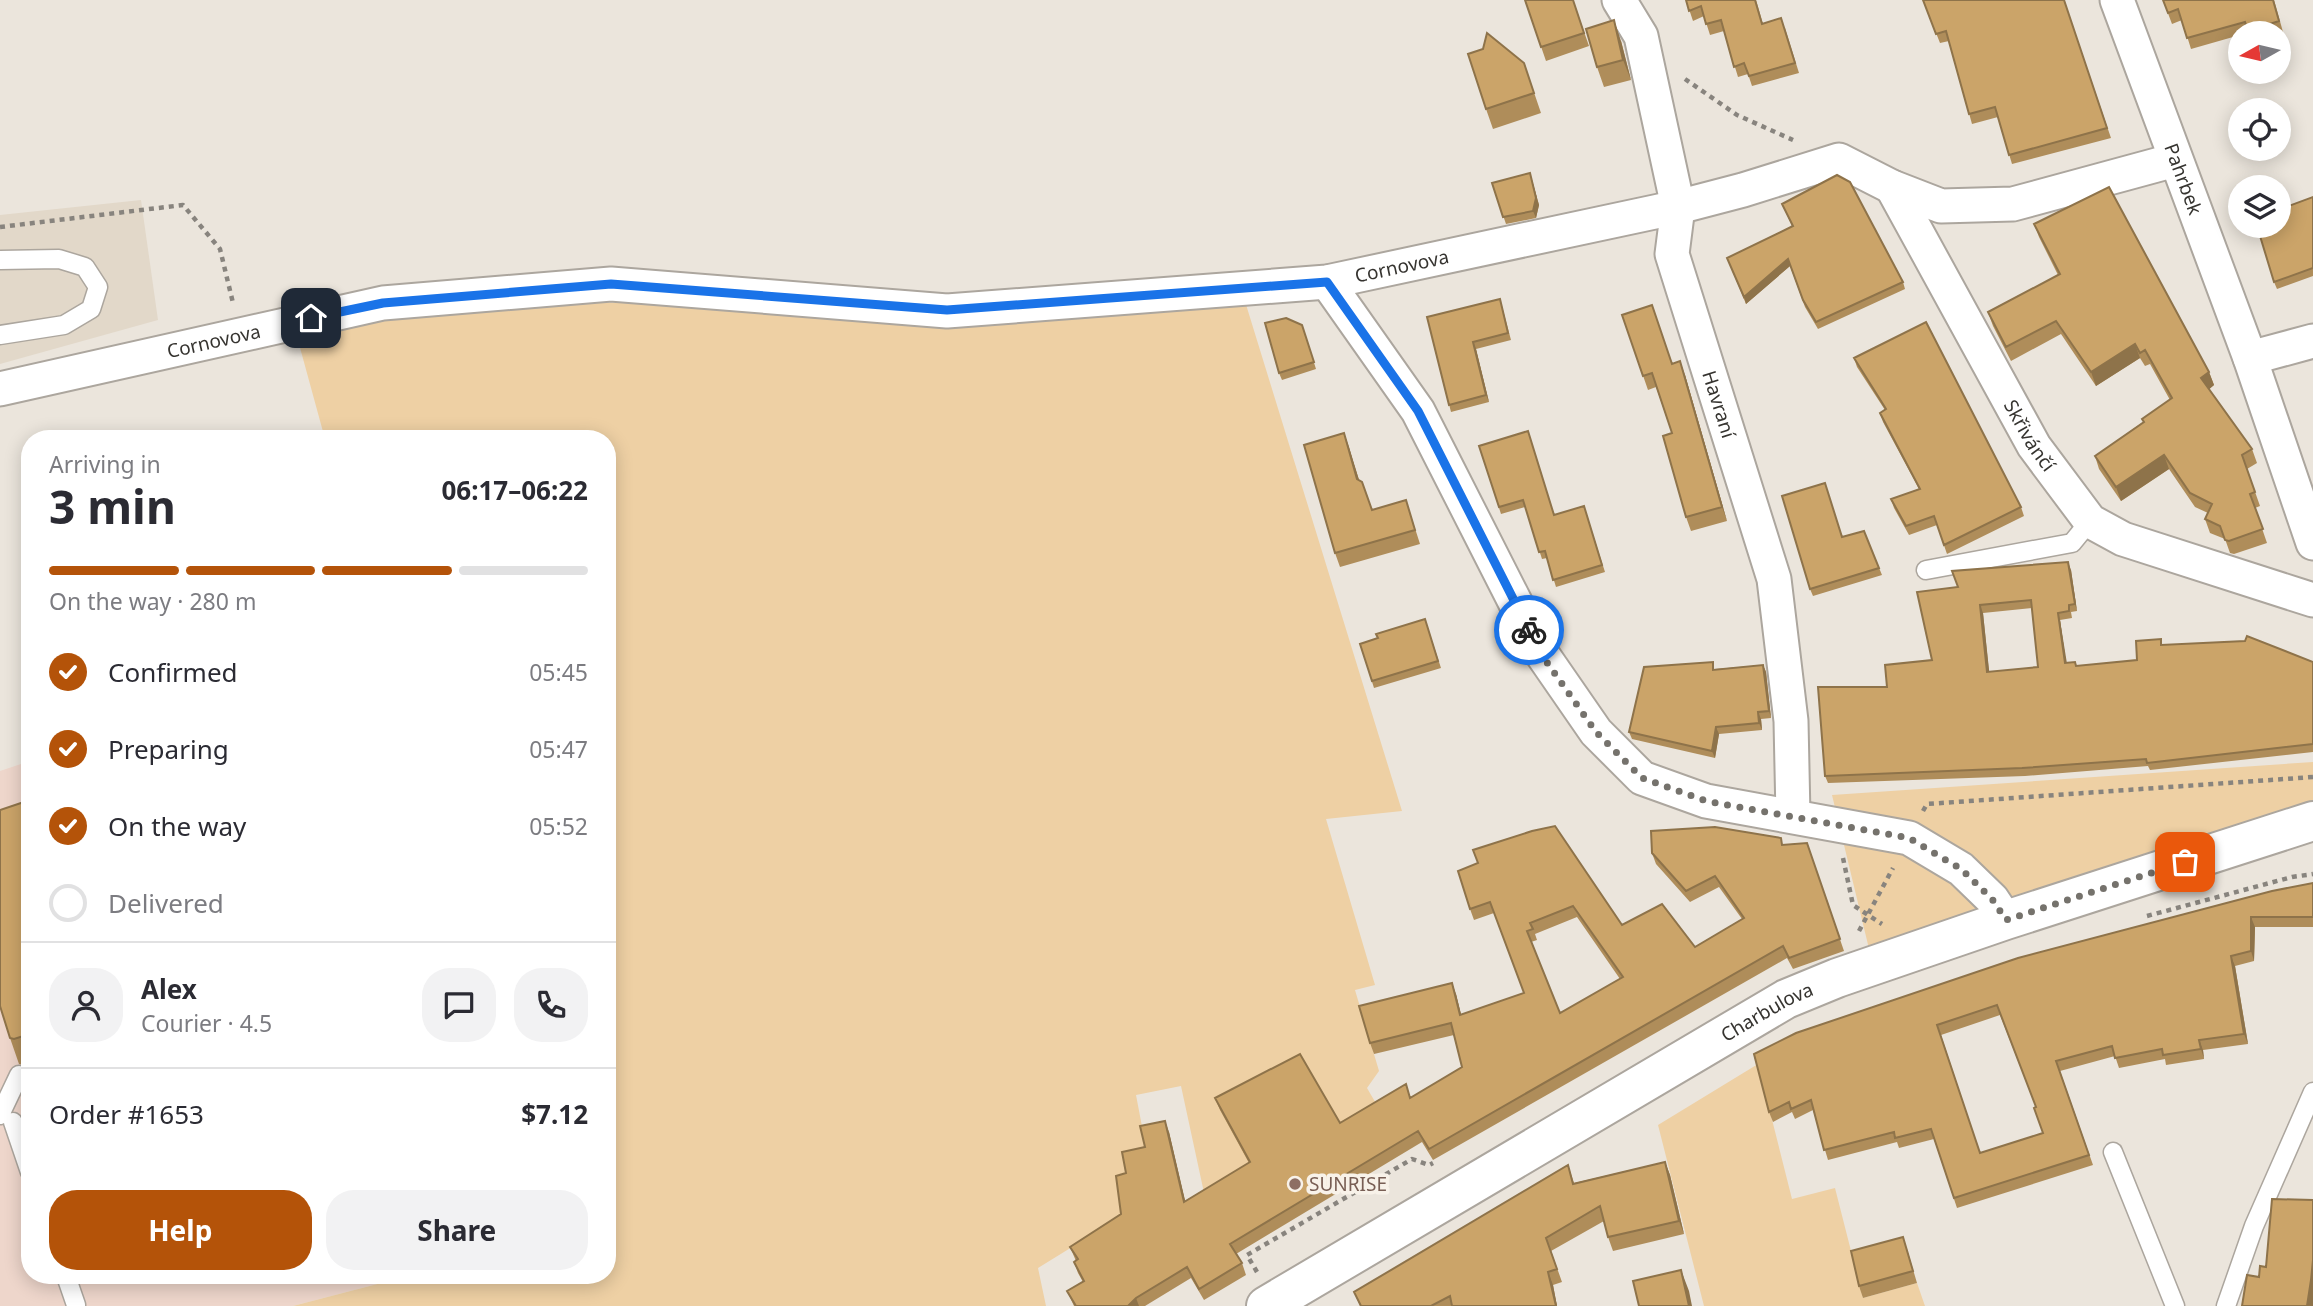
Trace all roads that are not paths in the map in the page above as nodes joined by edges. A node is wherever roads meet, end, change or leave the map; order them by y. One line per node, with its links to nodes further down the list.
1 (1619, 0): 5 (street, Havraní)
2 (2117, 0): 3 (street, Pahrbek)
3 (2175, 160): 4 (street); 10 (street, Pahrbek)
4 (1892, 187): 5 (street, Cornovova); 12 (street, Skřivánčí)
5 (1678, 207): 7 (street, Cornovova); 16 (street, Havraní)
6 (0, 260): 8 (lane)
7 (1327, 282): 11 (street, Cornovova); 16 (street)
8 (0, 335)
9 (2313, 341): 10 (street)
10 (2250, 358): 13 (street, Pahrbek)
11 (0, 390)
12 (2090, 522): 14 (lane); 15 (street, Skřivánčí)
13 (2313, 543)
14 (1926, 570)
15 (2313, 600)
16 (1793, 816): 18 (street)
17 (2313, 821): 18 (street, Charbulova)
18 (2006, 920): 26 (street, Charbulova)
19 (19, 1075): 21 (lane)
20 (2313, 1092): 28 (lane)
21 (11, 1120): 22 (lane)
22 (21, 1147)
23 (2113, 1152): 27 (lane)
24 (68, 1284): 25 (lane)
25 (75, 1305)
26 (1266, 1306)
27 (2175, 1306)
28 (2227, 1306)

